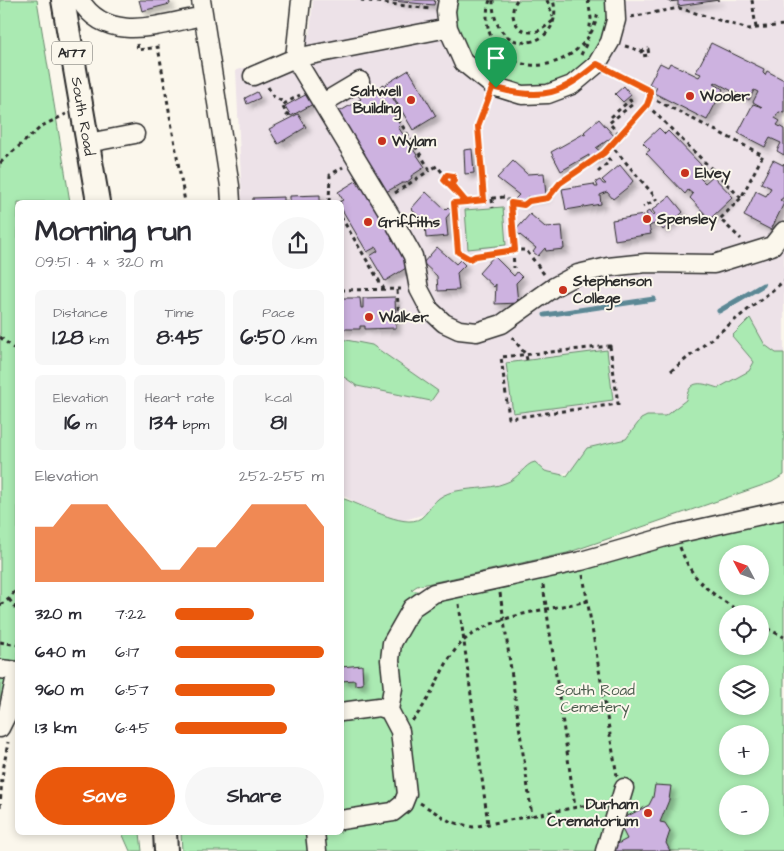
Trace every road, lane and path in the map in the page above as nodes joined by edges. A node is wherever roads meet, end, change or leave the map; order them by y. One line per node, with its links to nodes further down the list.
1 (63, 0): 34 (main road, South Road / A177)
2 (80, 0): 18 (street)
3 (301, 0): 23 (street)
4 (361, 0): 14 (path)
5 (491, 0): 15 (path); 20 (path)
6 (518, 0): 15 (path)
7 (547, 0): 15 (path)
8 (553, 0): 15 (path)
9 (588, 0): 20 (path)
10 (615, 0): 16 (street)
11 (752, 0): 19 (path)
12 (202, 8): 18 (street); 53 (street)
13 (598, 9): 20 (path)
14 (447, 13): 23 (street); 28 (street)
15 (553, 20)
16 (616, 20): 19 (path); 21 (street)
17 (784, 25): 19 (path)
18 (128, 28): 52 (path)
19 (756, 28)
20 (588, 40): 24 (path)
21 (610, 42): 22 (path); 25 (street)
22 (641, 51)
23 (295, 58): 26 (street); 29 (street)
24 (579, 60)
25 (597, 64): 28 (street); 30 (path)
26 (256, 75): 32 (path)
27 (360, 82): 31 (street)
28 (493, 86): 55 (path)
29 (313, 87): 31 (street); 32 (path)
30 (650, 97): 33 (path); 49 (path)
31 (323, 103): 43 (street)
32 (285, 104): 35 (path)
33 (647, 105): 39 (path); 49 (path)
34 (82, 106): 40 (main road, South Road / A177); 44 (path)
35 (290, 114)
36 (611, 117): 39 (path)
37 (398, 119): 45 (path)
38 (135, 134): 40 (street)
39 (621, 136): 41 (path)
40 (88, 143): 51 (main road, South Road / A177)
41 (611, 145): 42 (path); 59 (path)
42 (604, 153): 46 (path); 58 (path)
43 (356, 159): 54 (path); 56 (street)
44 (0, 163)
45 (430, 170): 47 (path); 56 (path)
46 (598, 172)
47 (446, 176): 48 (path); 48 (path)
48 (451, 184): 57 (path)
49 (741, 198): 64 (path)
50 (492, 199): 55 (path); 58 (path); 60 (path)
51 (98, 200)
52 (185, 200)
53 (231, 200)
54 (330, 200)
55 (484, 200): 57 (path)
56 (382, 201): 68 (street)
57 (466, 202): 63 (path)
58 (511, 203): 63 (path)
59 (643, 207)
60 (493, 208)
61 (344, 223): 69 (path)
62 (784, 231): 64 (street)
63 (514, 250): 65 (path); 67 (path)
64 (754, 251): 67 (street)
65 (514, 268)
66 (784, 281): 78 (path)
67 (554, 287): 73 (street)
68 (419, 288): 71 (path); 73 (street)
69 (384, 289): 70 (path); 71 (path)
70 (344, 290)
71 (397, 290): 72 (path)
72 (399, 319)
73 (502, 324): 76 (path)
74 (0, 337): 75 (path)
75 (15, 350)
76 (526, 355): 76 (path); 77 (path)
77 (527, 360)
78 (671, 371)
79 (784, 510): 80 (street)
80 (676, 534): 81 (street); 88 (path)
81 (581, 561): 82 (street); 87 (path)
82 (540, 570): 83 (street); 91 (path)
83 (498, 580): 84 (street); 92 (path)
84 (457, 588): 95 (path); 99 (street)
85 (15, 591): 86 (path)
86 (9, 599): 89 (path); 90 (path)
87 (588, 601): 91 (path); 103 (path)
88 (730, 605)
89 (0, 606)
90 (15, 608)
91 (546, 610): 92 (path); 106 (path)
92 (504, 620): 95 (path); 107 (path)
93 (769, 630): 94 (path)
94 (784, 637)
95 (463, 641): 101 (path); 109 (path)
96 (0, 642): 97 (path)
97 (15, 644)
98 (11, 670): 102 (street)
99 (390, 710): 100 (street); 101 (street)
100 (344, 712)
101 (400, 731): 104 (street)
102 (5, 732): 105 (path)
103 (622, 793): 106 (path); 114 (street)
104 (407, 794): 108 (street); 109 (path)
105 (0, 807)
106 (575, 807): 107 (path)
107 (532, 816): 109 (path)
108 (344, 820)
109 (488, 824)
110 (165, 835): 112 (main road)
111 (315, 835): 113 (street)
112 (166, 851)
113 (317, 851)
114 (604, 851)

